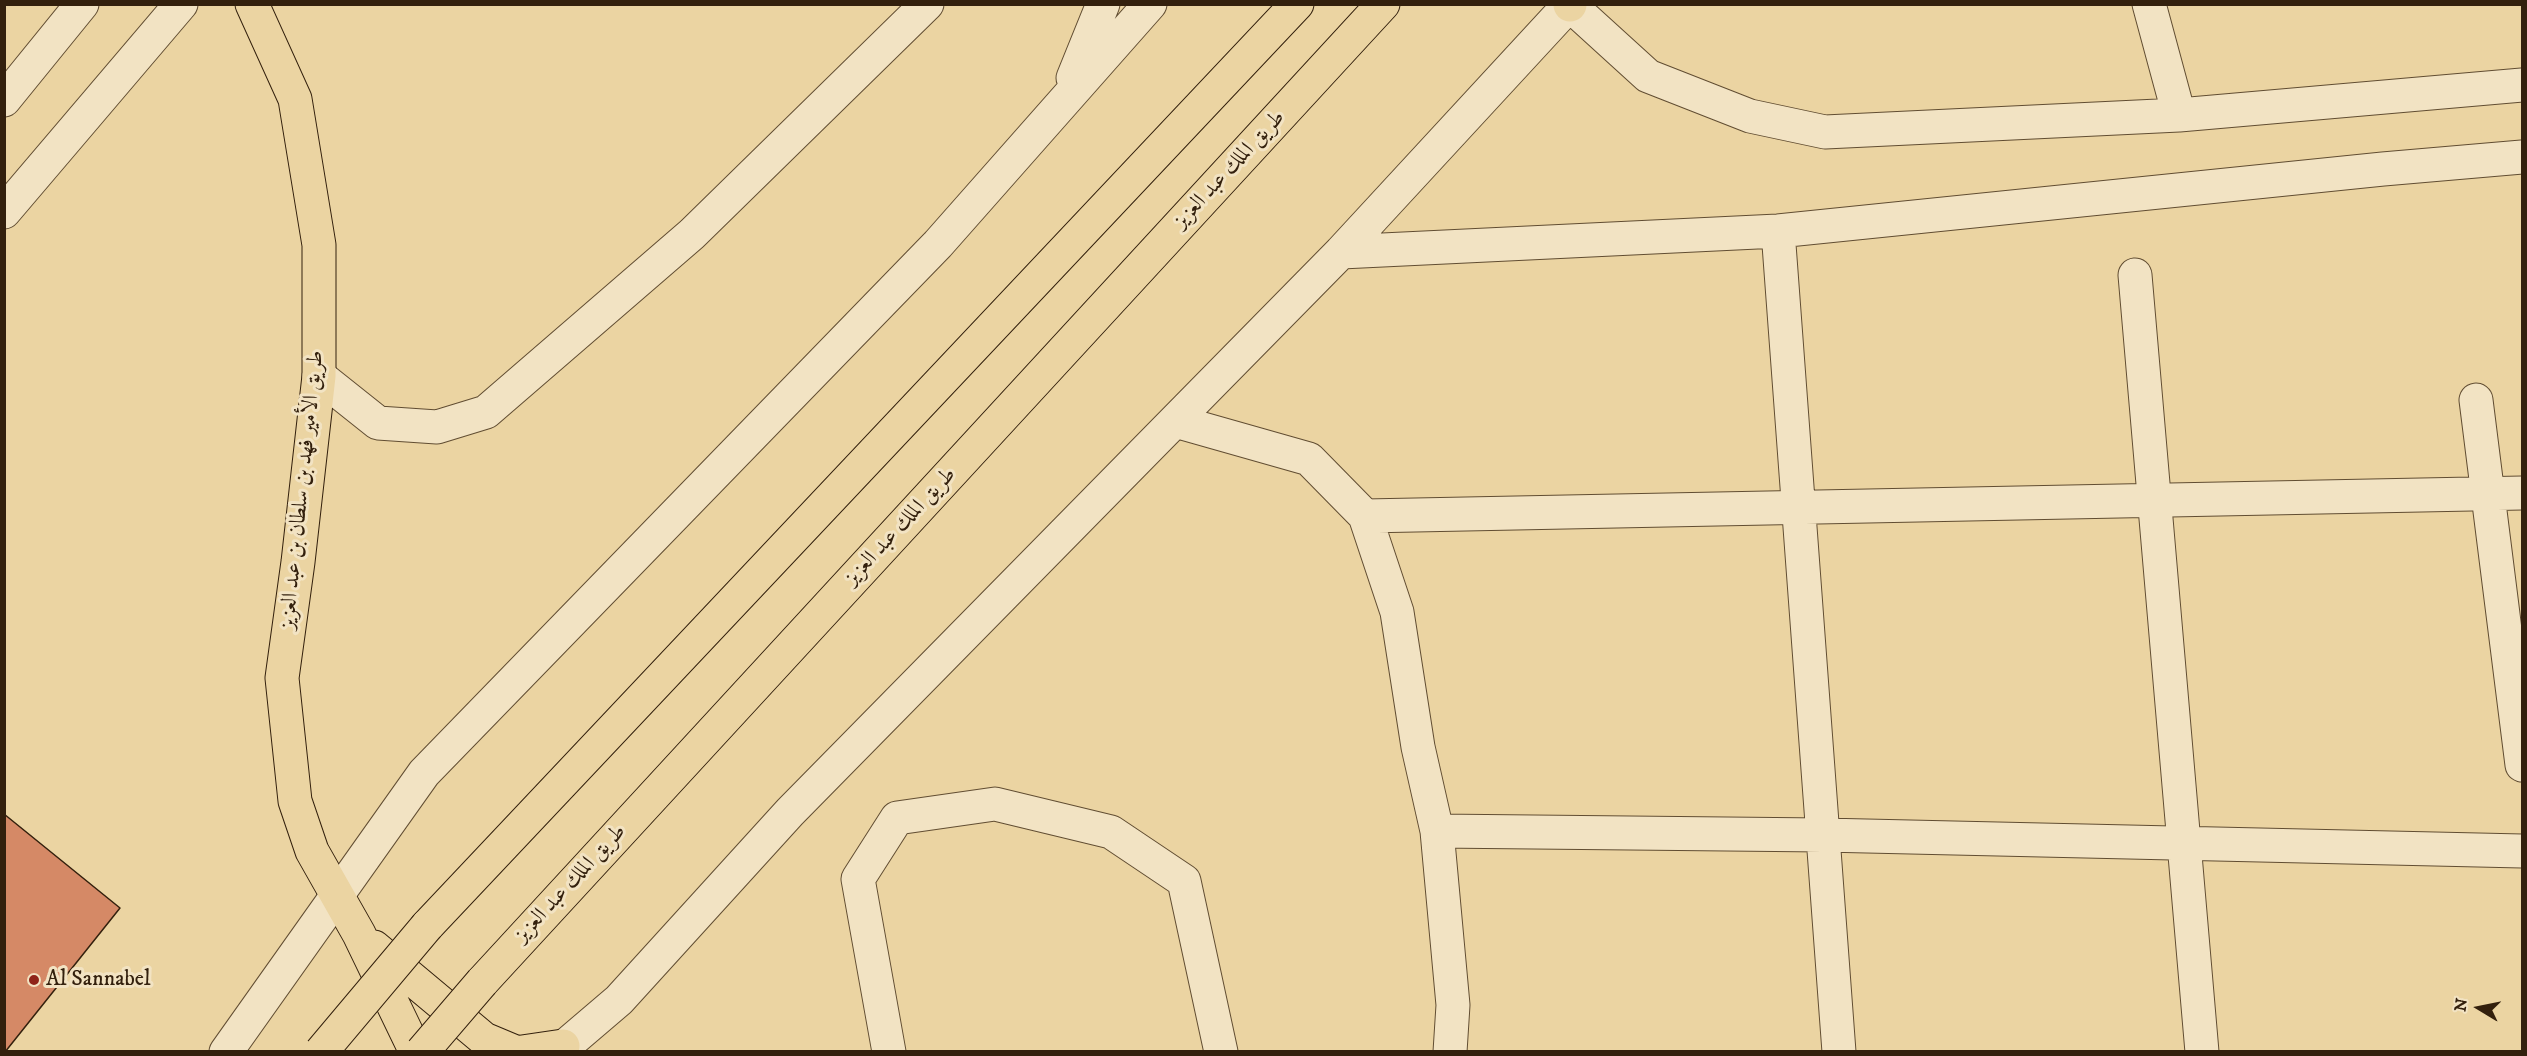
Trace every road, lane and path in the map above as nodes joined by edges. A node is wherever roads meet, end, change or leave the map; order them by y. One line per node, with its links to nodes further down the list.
1 (82, 4): 12 (street)
2 (181, 4): 16 (street)
3 (252, 4): 20 (main road, طريق الأمير فهد بن سلطان بن عبد العزيز)
4 (927, 4): 20 (street)
5 (1102, 4): 13 (street)
6 (1150, 4): 13 (street)
7 (1297, 4): 37 (main road, bridge)
8 (2149, 4): 14 (street)
9 (1570, 5): 14 (street); 18 (street)
10 (1380, 7): 39 (main road, طريق الملك عبد العزيز, bridge)
11 (2523, 85): 14 (street)
12 (4, 100)
13 (1064, 101): 33 (street)
14 (2179, 115)
15 (2523, 157): 17 (street)
16 (4, 212)
17 (1778, 231): 18 (street); 26 (street)
18 (1341, 252): 22 (street)
19 (2135, 275): 25 (street)
20 (319, 376): 33 (main road, طريق الأمير فهد بن سلطان بن عبد العزيز)
21 (2476, 400): 24 (street)
22 (1175, 421): 27 (street); 35 (street)
23 (2523, 492): 24 (street)
24 (2488, 493): 25 (street); 28 (street)
25 (2155, 501): 26 (street); 31 (street)
26 (1799, 507): 27 (street); 30 (street)
27 (1365, 516): 29 (street)
28 (2523, 765)
29 (1437, 831): 30 (street); 44 (street)
30 (1823, 835): 31 (street); 45 (street)
31 (2184, 843): 32 (street); 46 (street)
32 (2523, 851)
33 (336, 895): 34 (main road, طريق الأمير فهد بن سلطان بن عبد العزيز); 36 (street)
34 (359, 934): 38 (main road); 40 (main road)
35 (560, 1049): 41 (main road)
36 (226, 1052)
37 (321, 1052)
38 (416, 1052)
39 (422, 1052)
40 (515, 1052)
41 (522, 1052)
42 (888, 1052): 43 (street)
43 (1221, 1052)
44 (1450, 1052)
45 (1839, 1052)
46 (2202, 1052)

